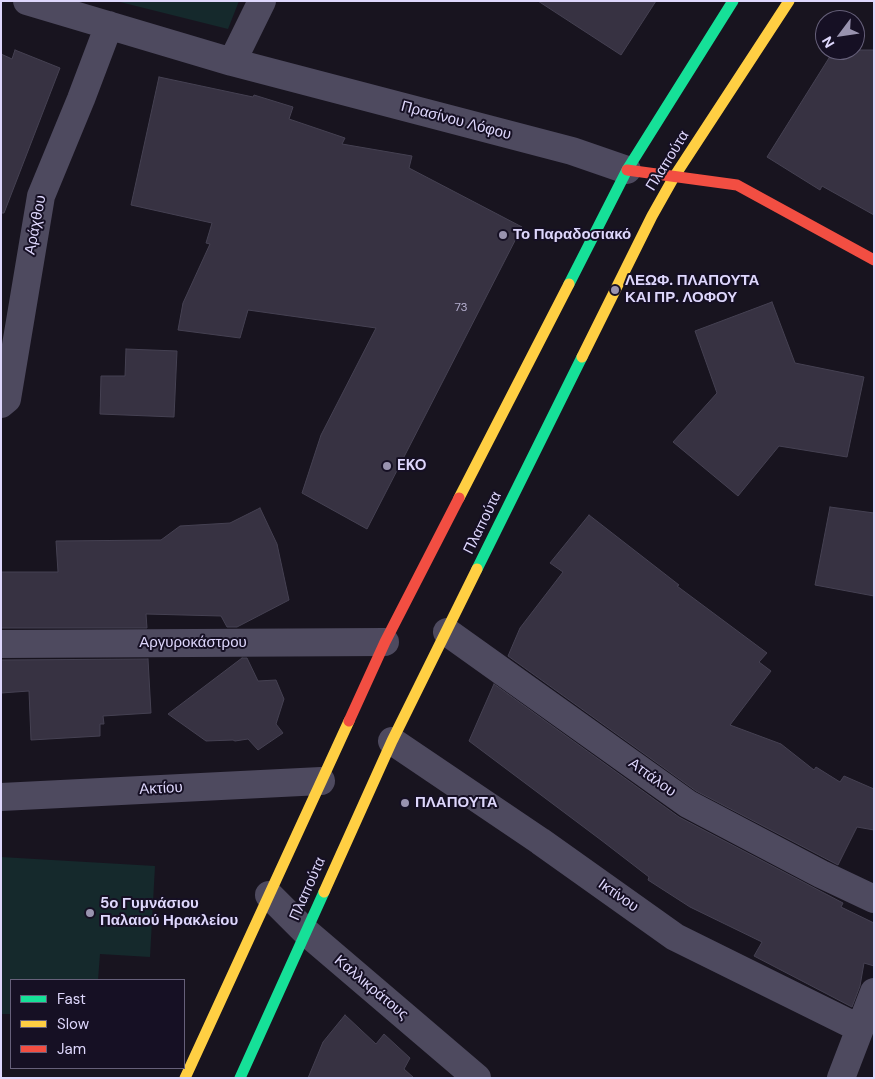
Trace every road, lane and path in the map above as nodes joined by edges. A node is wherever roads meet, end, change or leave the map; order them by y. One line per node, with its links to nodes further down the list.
1 (27, 1): 5 (street, Πρασίνου Λόφου)
2 (262, 1): 6 (street)
3 (733, 1): 7 (main road, Πλαπούτα)
4 (789, 1): 8 (main road, Πλαπούτα)
5 (109, 25): 6 (street, Πρασίνου Λόφου); 10 (street, Αράχθου)
6 (232, 62): 7 (street, Πρασίνου Λόφου)
7 (627, 170): 8 (main road, Πρασίνου Λόφου); 12 (main road, Πλαπούτα)
8 (674, 177): 9 (main road, Πρασίνου Λόφου); 11 (main road, Πλαπούτα)
9 (874, 260)
10 (1, 404)
11 (447, 632): 14 (main road, Πλαπούτα); 18 (street, Αττάλου)
12 (385, 642): 13 (street, Αργυροκάστρου); 15 (main road, Πλαπούτα)
13 (1, 644)
14 (392, 741): 19 (main road, Πλαπούτα); 21 (street, Ικτίνου)
15 (321, 781): 16 (street, Ακτίου); 17 (main road, Πλαπούτα)
16 (1, 797)
17 (269, 895): 19 (street, Καλλικράτους); 22 (main road, Πλαπούτα)
18 (874, 899)
19 (306, 932): 23 (main road, Πλαπούτα); 24 (street, Καλλικράτους)
20 (874, 992): 21 (street)
21 (859, 1028): 25 (street)
22 (185, 1078)
23 (240, 1078)
24 (477, 1078)
25 (841, 1078)

